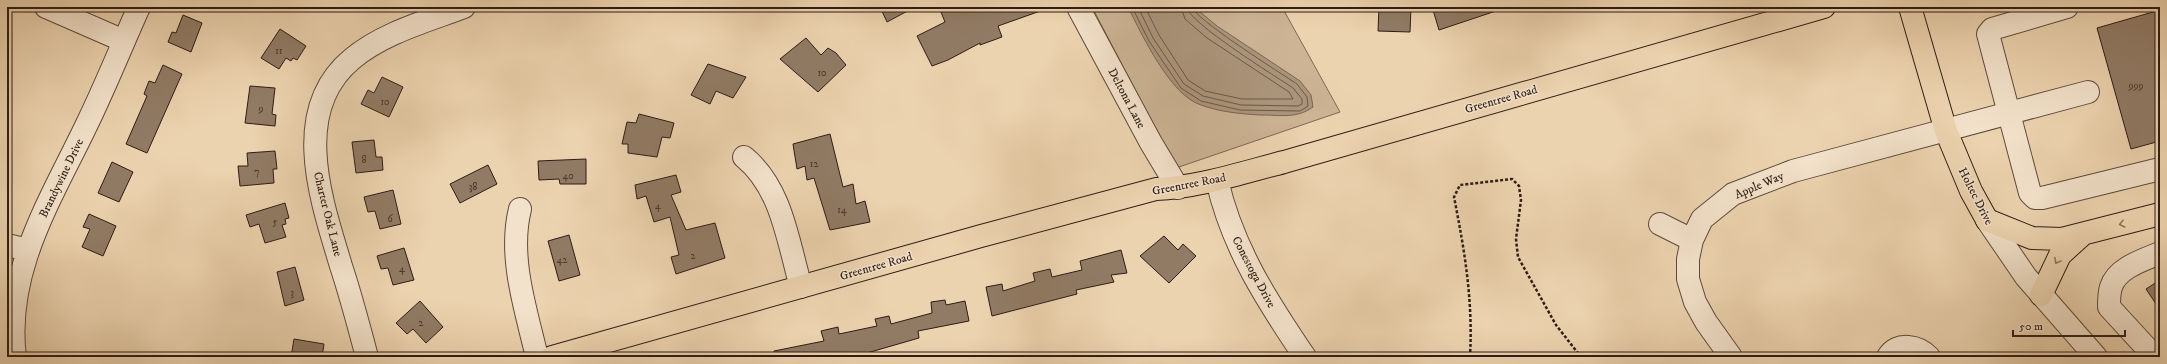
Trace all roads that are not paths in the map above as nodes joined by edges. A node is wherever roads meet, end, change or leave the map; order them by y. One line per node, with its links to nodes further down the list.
1 (46, 7): 8 (street)
2 (139, 7): 8 (street, Brandywine Drive)
3 (464, 7): 29 (street, Charter Oak Lane)
4 (1078, 7): 15 (street, Deltona Lane)
5 (1824, 7): 14 (main road, Greentree Road)
6 (1910, 7): 11 (main road, Holtec Drive)
7 (2066, 7): 10 (street)
8 (124, 41): 23 (street, Brandywine Drive)
9 (2088, 92): 10 (street, Apple Way)
10 (2008, 114): 11 (street, Apple Way); 13 (street)
11 (1946, 131): 18 (main road, Holtec Drive); 21 (street, Apple Way)
12 (744, 157): 25 (street)
13 (2160, 169)
14 (1217, 180): 15 (main road, Greentree Road); 28 (street, Conestoga Drive)
15 (1178, 188): 25 (main road, Greentree Road)
16 (520, 209): 30 (street)
17 (2160, 214): 20 (main road, one-way to 20)
18 (1987, 220): 20 (main road); 26 (street, Holtec Drive)
19 (1660, 224): 21 (street)
20 (2082, 234): 26 (main road, one-way to 26)
21 (1692, 240): 32 (street, Apple Way)
22 (7, 245): 23 (street)
23 (28, 250): 27 (street, Brandywine Drive)
24 (2160, 253): 36 (street)
25 (801, 287): 31 (main road, Greentree Road)
26 (2041, 295): 35 (street, Holtec Drive)
27 (12, 351)
28 (1298, 355)
29 (367, 357)
30 (537, 357)
31 (552, 357)
32 (1730, 357)
33 (1888, 357): 34 (street)
34 (1929, 357)
35 (2096, 357)
36 (2155, 357)

